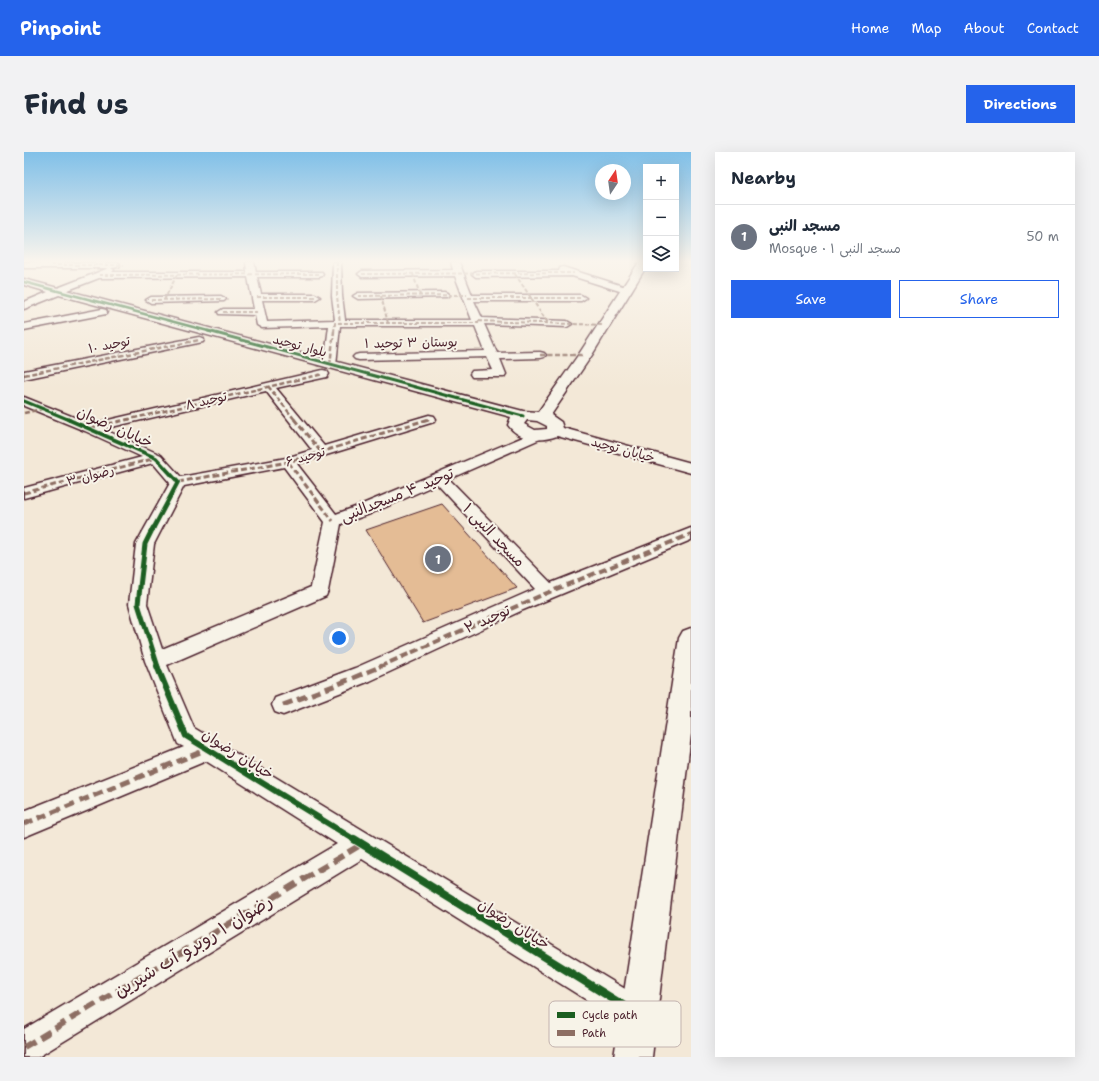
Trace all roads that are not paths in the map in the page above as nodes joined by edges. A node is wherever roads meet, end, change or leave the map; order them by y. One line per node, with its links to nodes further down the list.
1 (72, 304): 9 (street, بلوار توحید)
2 (104, 304): 22 (street, بلوار توحید)
3 (258, 304): 11 (street)
4 (337, 304): 13 (street)
5 (383, 304): 14 (street)
6 (471, 304): 12 (street)
7 (536, 304): 15 (street)
8 (617, 304): 27 (street)
9 (102, 312): 17 (street); 18 (street, بلوار توحید)
10 (223, 312): 11 (street)
11 (259, 312): 13 (street)
12 (479, 322): 14 (street); 15 (street); 19 (street)
13 (337, 323): 14 (street); 22 (street)
14 (388, 323)
15 (548, 323): 16 (street)
16 (566, 324)
17 (24, 327)
18 (199, 340): 22 (street, بلوار توحید); 24 (street, توحید ۱۰)
19 (493, 355): 20 (street, بوستان ۳ توحید ۱); 21 (street, بوستان ۳ توحید ۱); 23 (street)
20 (540, 355)
21 (359, 357)
22 (327, 369): 25 (street, توحید ۸); 29 (street, بلوار توحید)
23 (476, 374)
24 (24, 375)
25 (268, 386): 30 (street, توحید ۸); 33 (street)
26 (30, 407): 30 (street, خیابان رضوان)
27 (542, 417): 29 (street); 31 (street)
28 (429, 418): 33 (street, توحید ۶)
29 (520, 420): 32 (street)
30 (90, 428): 34 (street, خیابان رضوان)
31 (555, 431): 32 (street); 36 (street, خیابان توحید)
32 (535, 436): 37 (street, توحید ۴ مسجدالنبی)
33 (320, 452): 35 (street, توحید ۶)
34 (156, 458): 38 (street, خیابان رضوان); 39 (street, رضوان ۳)
35 (288, 462): 38 (street, توحید ۶); 40 (street)
36 (691, 468)
37 (440, 478): 40 (street, توحید ۴ مسجدالنبی); 42 (street, مسجد النبی ۱)
38 (178, 482): 44 (street, خیابان رضوان)
39 (24, 493)
40 (333, 522): 44 (street, توحید ۴ مسجدالنبی)
41 (691, 534): 42 (street, توحید ۲)
42 (548, 591): 45 (street, توحید ۲)
43 (691, 638): 50 (street)
44 (155, 661): 46 (street, خیابان رضوان)
45 (283, 705)
46 (208, 749): 47 (street); 48 (street, خیابان رضوان)
47 (24, 824)
48 (362, 844): 49 (street, خیابان رضوان); 51 (street, رضوان ۱ روبرو آب شیرین)
49 (618, 1001)
50 (641, 1001)
51 (24, 1047)
52 (634, 1047): 53 (street)
53 (633, 1057)

